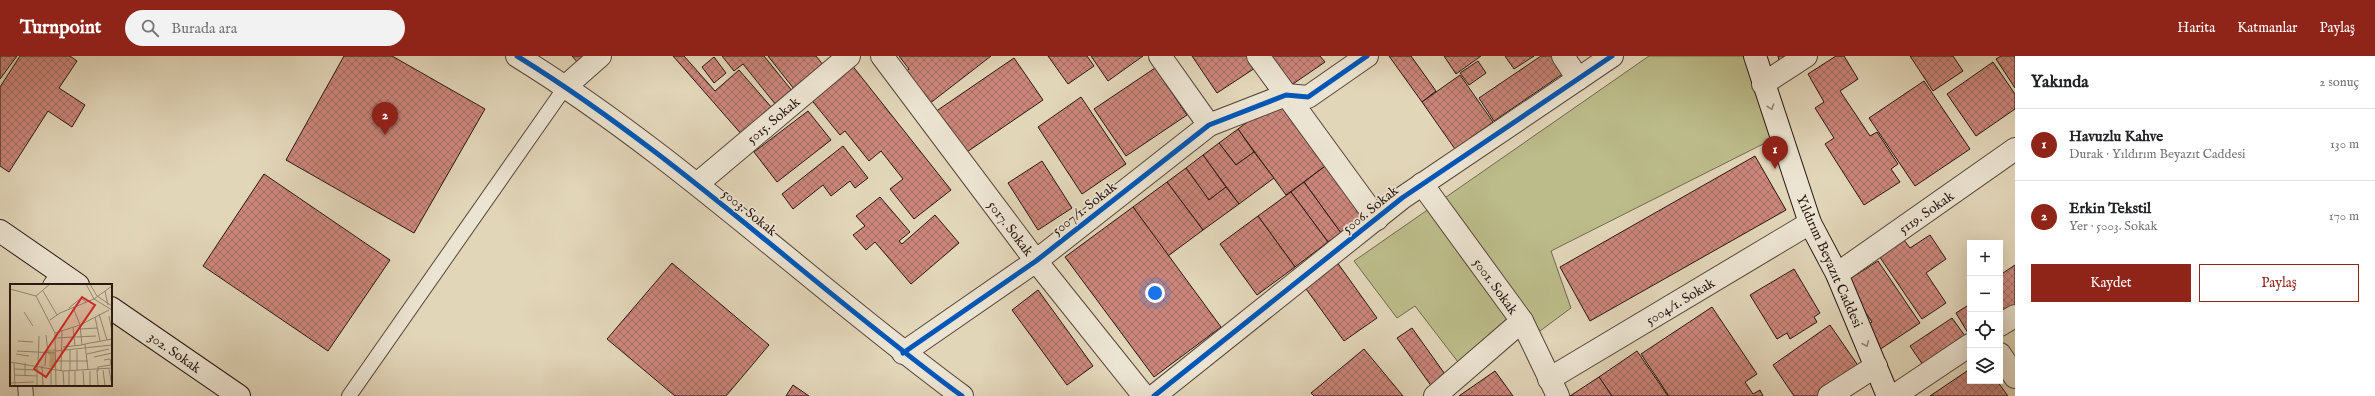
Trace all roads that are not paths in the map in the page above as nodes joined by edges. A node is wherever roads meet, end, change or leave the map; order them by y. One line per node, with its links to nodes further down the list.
1 (516, 56): 14 (street, 5003. Sokak)
2 (600, 56): 14 (street)
3 (849, 56): 18 (street, 5015. Sokak)
4 (882, 56): 23 (street, 5017. Sokak)
5 (1160, 56): 16 (street)
6 (1258, 56): 15 (street)
7 (1366, 56): 15 (street)
8 (1563, 56): 12 (street)
9 (1612, 56): 12 (street, 5006. Sokak)
10 (1755, 56): 13 (street, Yıldırım Beyazıt Caddesi)
11 (1806, 56): 13 (street)
12 (1578, 79): 19 (street, 5006. Sokak)
13 (1763, 84): 21 (street, Yıldırım Beyazıt Caddesi, one-way to 21)
14 (566, 86): 18 (street, 5003. Sokak); 40 (lane)
15 (1286, 95): 16 (street, 5007/1. Sokak); 20 (street)
16 (1209, 125): 23 (street, 5007/1. Sokak)
17 (2015, 149): 24 (street, 5119. Sokak)
18 (697, 184): 32 (street, 5003. Sokak)
19 (1422, 184): 20 (street, 5006. Sokak); 29 (street, 5001. Sokak)
20 (1377, 219): 43 (street, 5006. Sokak)
21 (1810, 222): 24 (street, Yıldırım Beyazıt Caddesi); 37 (street, 5004/1. Sokak)
22 (0, 231): 25 (street)
23 (1036, 261): 32 (street, 5007/1. Sokak); 42 (street, 5017. Sokak)
24 (1837, 274): 34 (street, Yıldırım Beyazıt Caddesi, one-way to 34)
25 (55, 278): 26 (street)
26 (75, 284)
27 (112, 309): 39 (street, 302. Sokak)
28 (2015, 316): 30 (street)
29 (1522, 321): 37 (street, 5001. Sokak); 44 (street)
30 (2003, 323)
31 (1967, 347): 47 (street)
32 (903, 353): 41 (street, 5003. Sokak)
33 (2003, 359): 35 (street)
34 (1876, 366): 45 (street); 46 (street, Yıldırım Beyazıt Caddesi)
35 (2015, 377)
36 (25, 386): 38 (lane)
37 (1553, 388)
38 (26, 396)
39 (238, 396)
40 (349, 396)
41 (962, 396)
42 (1144, 396)
43 (1154, 396)
44 (1435, 396)
45 (1829, 396)
46 (1888, 396)
47 (1894, 396)

